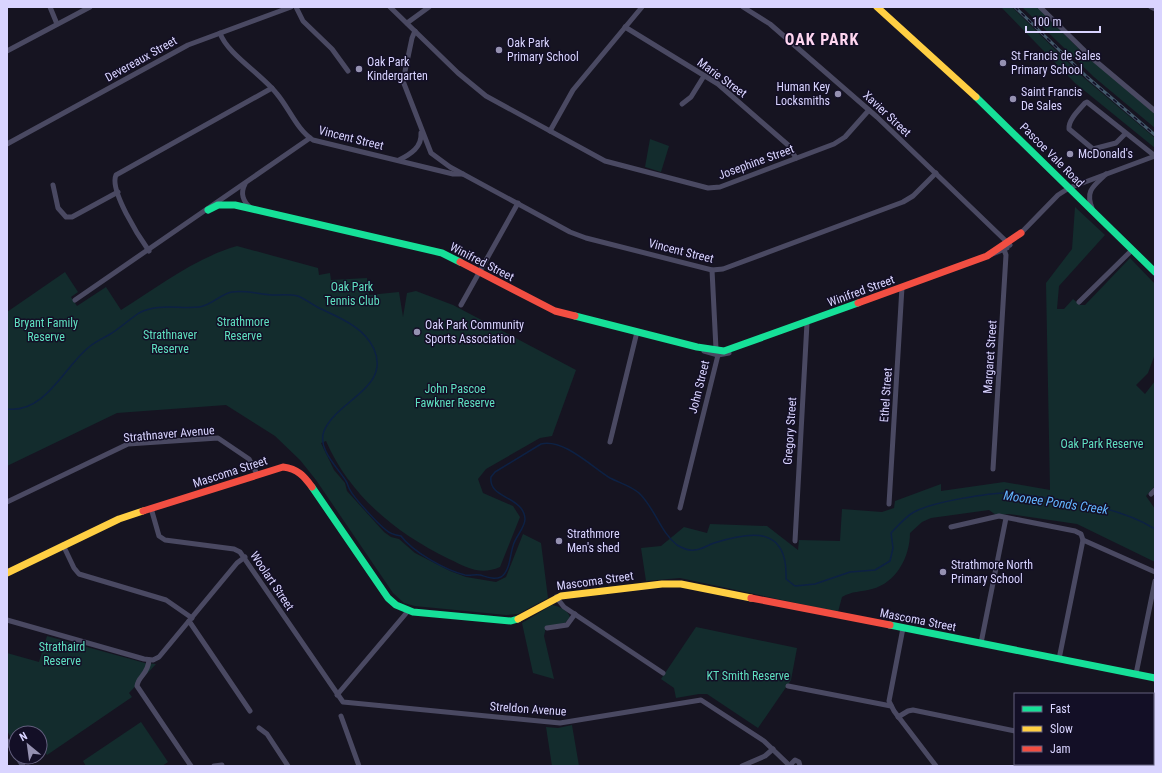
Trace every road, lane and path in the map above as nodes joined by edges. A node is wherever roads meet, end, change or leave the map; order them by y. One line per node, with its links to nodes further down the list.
1 (50, 7): 14 (street)
2 (90, 7): 14 (street)
3 (291, 7): 17 (street, Devereaux Street)
4 (296, 7): 19 (street)
5 (390, 7): 13 (street, Josephine Street)
6 (429, 7): 13 (street)
7 (642, 7): 15 (street)
8 (743, 7): 23 (street, Xavier Street)
9 (878, 7): 40 (main road, Pascoe Vale Road)
10 (1040, 7): 24 (street)
11 (1151, 7): 12 (street)
12 (1155, 9)
13 (406, 23): 16 (street, Josephine Street)
14 (57, 24): 18 (street)
15 (625, 27): 20 (street, Marie Street); 26 (street)
16 (415, 31): 25 (street, Vincent Street); 26 (street, Josephine Street)
17 (220, 33): 21 (street); 29 (street, Devereaux Street)
18 (7, 51)
19 (348, 71)
20 (704, 76): 22 (street); 31 (street, Marie Street)
21 (272, 88): 28 (street); 41 (street)
22 (682, 104)
23 (869, 110): 31 (street, Josephine Street); 35 (street, Xavier Street)
24 (1155, 111)
25 (420, 128): 32 (street); 33 (street, Vincent Street)
26 (550, 131): 31 (street, Josephine Street)
27 (1126, 133): 27 (street); 30 (street)
28 (310, 138): 32 (street, Vincent Street); 38 (street, Vincent Street)
29 (7, 144)
30 (1155, 156): 36 (street, Winifred Street)
31 (796, 158)
32 (398, 160): 34 (street, Vincent Street)
33 (450, 167): 34 (street); 37 (street, Vincent Street)
34 (441, 170): 37 (street, Vincent Street)
35 (936, 173): 47 (street, Xavier Street); 50 (street, Vincent Street)
36 (1107, 173): 40 (street, Winifred Street); 45 (street)
37 (463, 174): 42 (street, Vincent Street)
38 (246, 183): 43 (street); 44 (street, Vincent Street)
39 (53, 185): 41 (street)
40 (1069, 188): 45 (main road, Pascoe Vale Road); 46 (street, Winifred Street)
41 (118, 192): 49 (street)
42 (516, 203): 50 (street, Vincent Street); 51 (street)
43 (252, 209): 44 (main road, Winifred Street); 51 (main road, Winifred Street)
44 (208, 210): 49 (street, Vincent Street)
45 (1094, 213): 48 (main road, Pascoe Vale Road)
46 (1021, 233): 47 (main road, Winifred Street)
47 (1006, 246): 53 (main road, Winifred Street); 61 (street, Margaret Street)
48 (1132, 250): 52 (main road, Pascoe Vale Road); 55 (street)
49 (149, 251): 54 (street, Vincent Street)
50 (712, 270): 59 (street, John Street)
51 (479, 272): 56 (street); 58 (main road, Winifred Street)
52 (1155, 272)
53 (902, 287): 57 (main road, Winifred Street); 64 (street, Ethel Street)
54 (75, 300)
55 (1079, 302)
56 (462, 305)
57 (807, 323): 59 (main road, Winifred Street); 70 (street, Gregory Street)
58 (637, 332): 59 (main road, Winifred Street); 60 (street)
59 (717, 352): 66 (street, John Street)
60 (610, 442)
61 (993, 469)
62 (257, 474): 63 (street, Strathnaver Avenue); 65 (main road, Mascoma Street); 77 (main road, Mascoma Street)
63 (7, 502)
64 (889, 504)
65 (151, 508): 71 (main road, Mascoma Street); 72 (street, Woolart Street)
66 (680, 508)
67 (1006, 518): 68 (street); 69 (street); 83 (street)
68 (952, 527)
69 (1083, 540): 73 (street); 84 (street)
70 (795, 541)
71 (63, 545): 74 (main road, Mascoma Street); 79 (street)
72 (245, 557): 79 (street); 90 (street, Woolart Street)
73 (1155, 572)
74 (7, 573)
75 (1155, 581): 87 (street)
76 (556, 597): 77 (main road, Mascoma Street); 78 (street); 82 (main road, Mascoma Street)
77 (408, 611): 90 (street)
78 (575, 614): 81 (street); 86 (street)
79 (191, 619): 85 (street); 92 (street)
80 (7, 620): 85 (street)
81 (547, 628)
82 (903, 628): 83 (main road, Mascoma Street); 91 (street)
83 (981, 643): 84 (main road, Mascoma Street)
84 (1059, 659): 87 (main road, Mascoma Street)
85 (148, 660): 101 (street)
86 (663, 673)
87 (1136, 674): 88 (main road, Mascoma Street)
88 (1155, 678)
89 (788, 686): 91 (street)
90 (337, 695): 97 (street, Streldon Avenue)
91 (891, 706): 94 (street)
92 (250, 711)
93 (341, 716): 104 (street)
94 (898, 717): 96 (street); 106 (street)
95 (259, 728): 103 (street)
96 (1014, 731)
97 (775, 750): 98 (street, Streldon Avenue); 105 (street)
98 (792, 764): 100 (street, Streldon Avenue)
99 (222, 765): 102 (street)
100 (801, 765)
101 (191, 766)
102 (214, 766)
103 (288, 766)
104 (359, 766)
105 (742, 766)
106 (936, 766)

